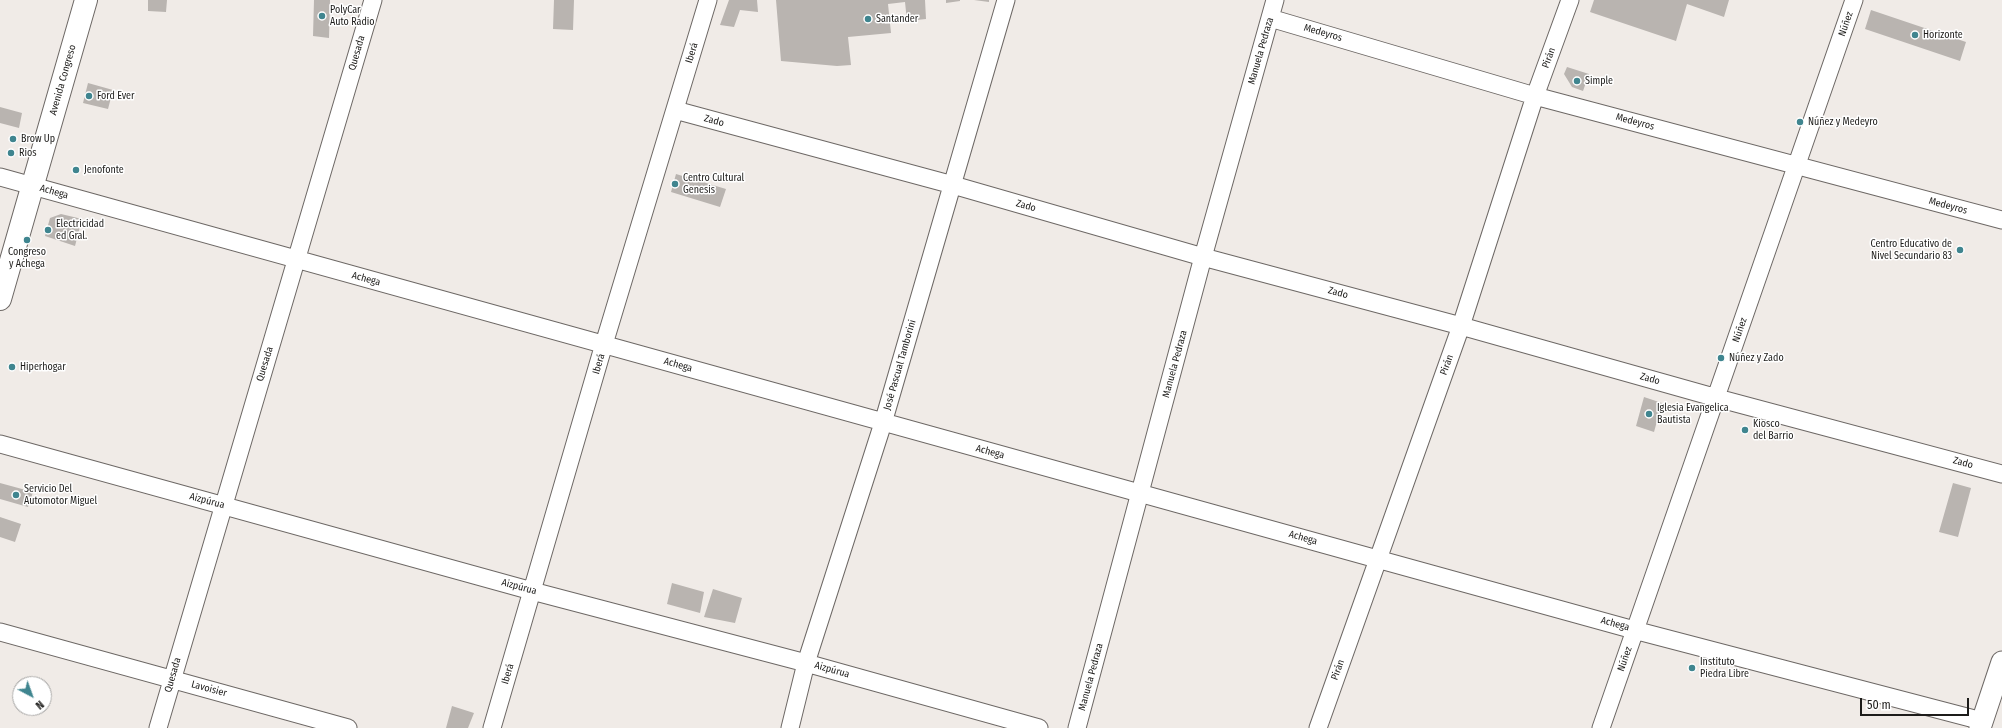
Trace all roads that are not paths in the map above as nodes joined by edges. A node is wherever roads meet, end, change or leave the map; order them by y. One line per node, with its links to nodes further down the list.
1 (86, 0): 14 (main road, Avenida Congreso)
2 (373, 0): 17 (street, Quesada)
3 (708, 0): 10 (street, Iberá)
4 (1006, 0): 13 (street, José Pascual Tamborini)
5 (1275, 0): 8 (street, Manuela Pedraza)
6 (1570, 0): 9 (street, Pirán)
7 (1854, 0): 11 (street, Núñez)
8 (1270, 18): 9 (street, Medeyros); 16 (street, Manuela Pedraza)
9 (1536, 96): 11 (street, Medeyros); 19 (street, Pirán)
10 (675, 110): 13 (street, Zado); 20 (street, Iberá)
11 (1798, 165): 15 (street, Medeyros); 21 (street, Núñez)
12 (0, 177): 14 (street, Achega)
13 (953, 185): 16 (street, Zado); 22 (street, José Pascual Tamborini)
14 (32, 186): 17 (street, Achega); 18 (main road, Avenida Congreso)
15 (2002, 220)
16 (1203, 257): 19 (street, Zado); 25 (street, Manuela Pedraza)
17 (297, 259): 20 (street, Achega); 26 (street, Quesada)
18 (0, 299)
19 (1461, 326): 21 (street, Zado); 27 (street, Pirán)
20 (604, 344): 22 (street, Achega); 28 (street, Iberá)
21 (1717, 398): 24 (street, Zado); 29 (street, Núñez)
22 (883, 423): 25 (street, Achega); 32 (street, José Pascual Tamborini)
23 (0, 444): 26 (street, Aizpúrua)
24 (2002, 474)
25 (1141, 493): 27 (street, Achega); 40 (street, Manuela Pedraza)
26 (223, 505): 28 (street, Aizpúrua); 33 (street, Quesada)
27 (1377, 559): 29 (street, Achega); 41 (street, Pirán)
28 (532, 591): 32 (street, Aizpúrua); 37 (street, Iberá)
29 (1634, 630): 34 (street, Achega); 42 (street, Núñez)
30 (0, 632): 33 (street, Lavoisier)
31 (2002, 662): 34 (street)
32 (806, 663): 38 (street, José Pascual Tamborini); 39 (street, Aizpúrua)
33 (172, 679): 35 (street, Quesada); 36 (street, Lavoisier)
34 (1981, 725)
35 (158, 728)
36 (348, 728)
37 (492, 728)
38 (790, 728)
39 (1038, 728)
40 (1077, 728)
41 (1318, 728)
42 (1600, 728)

